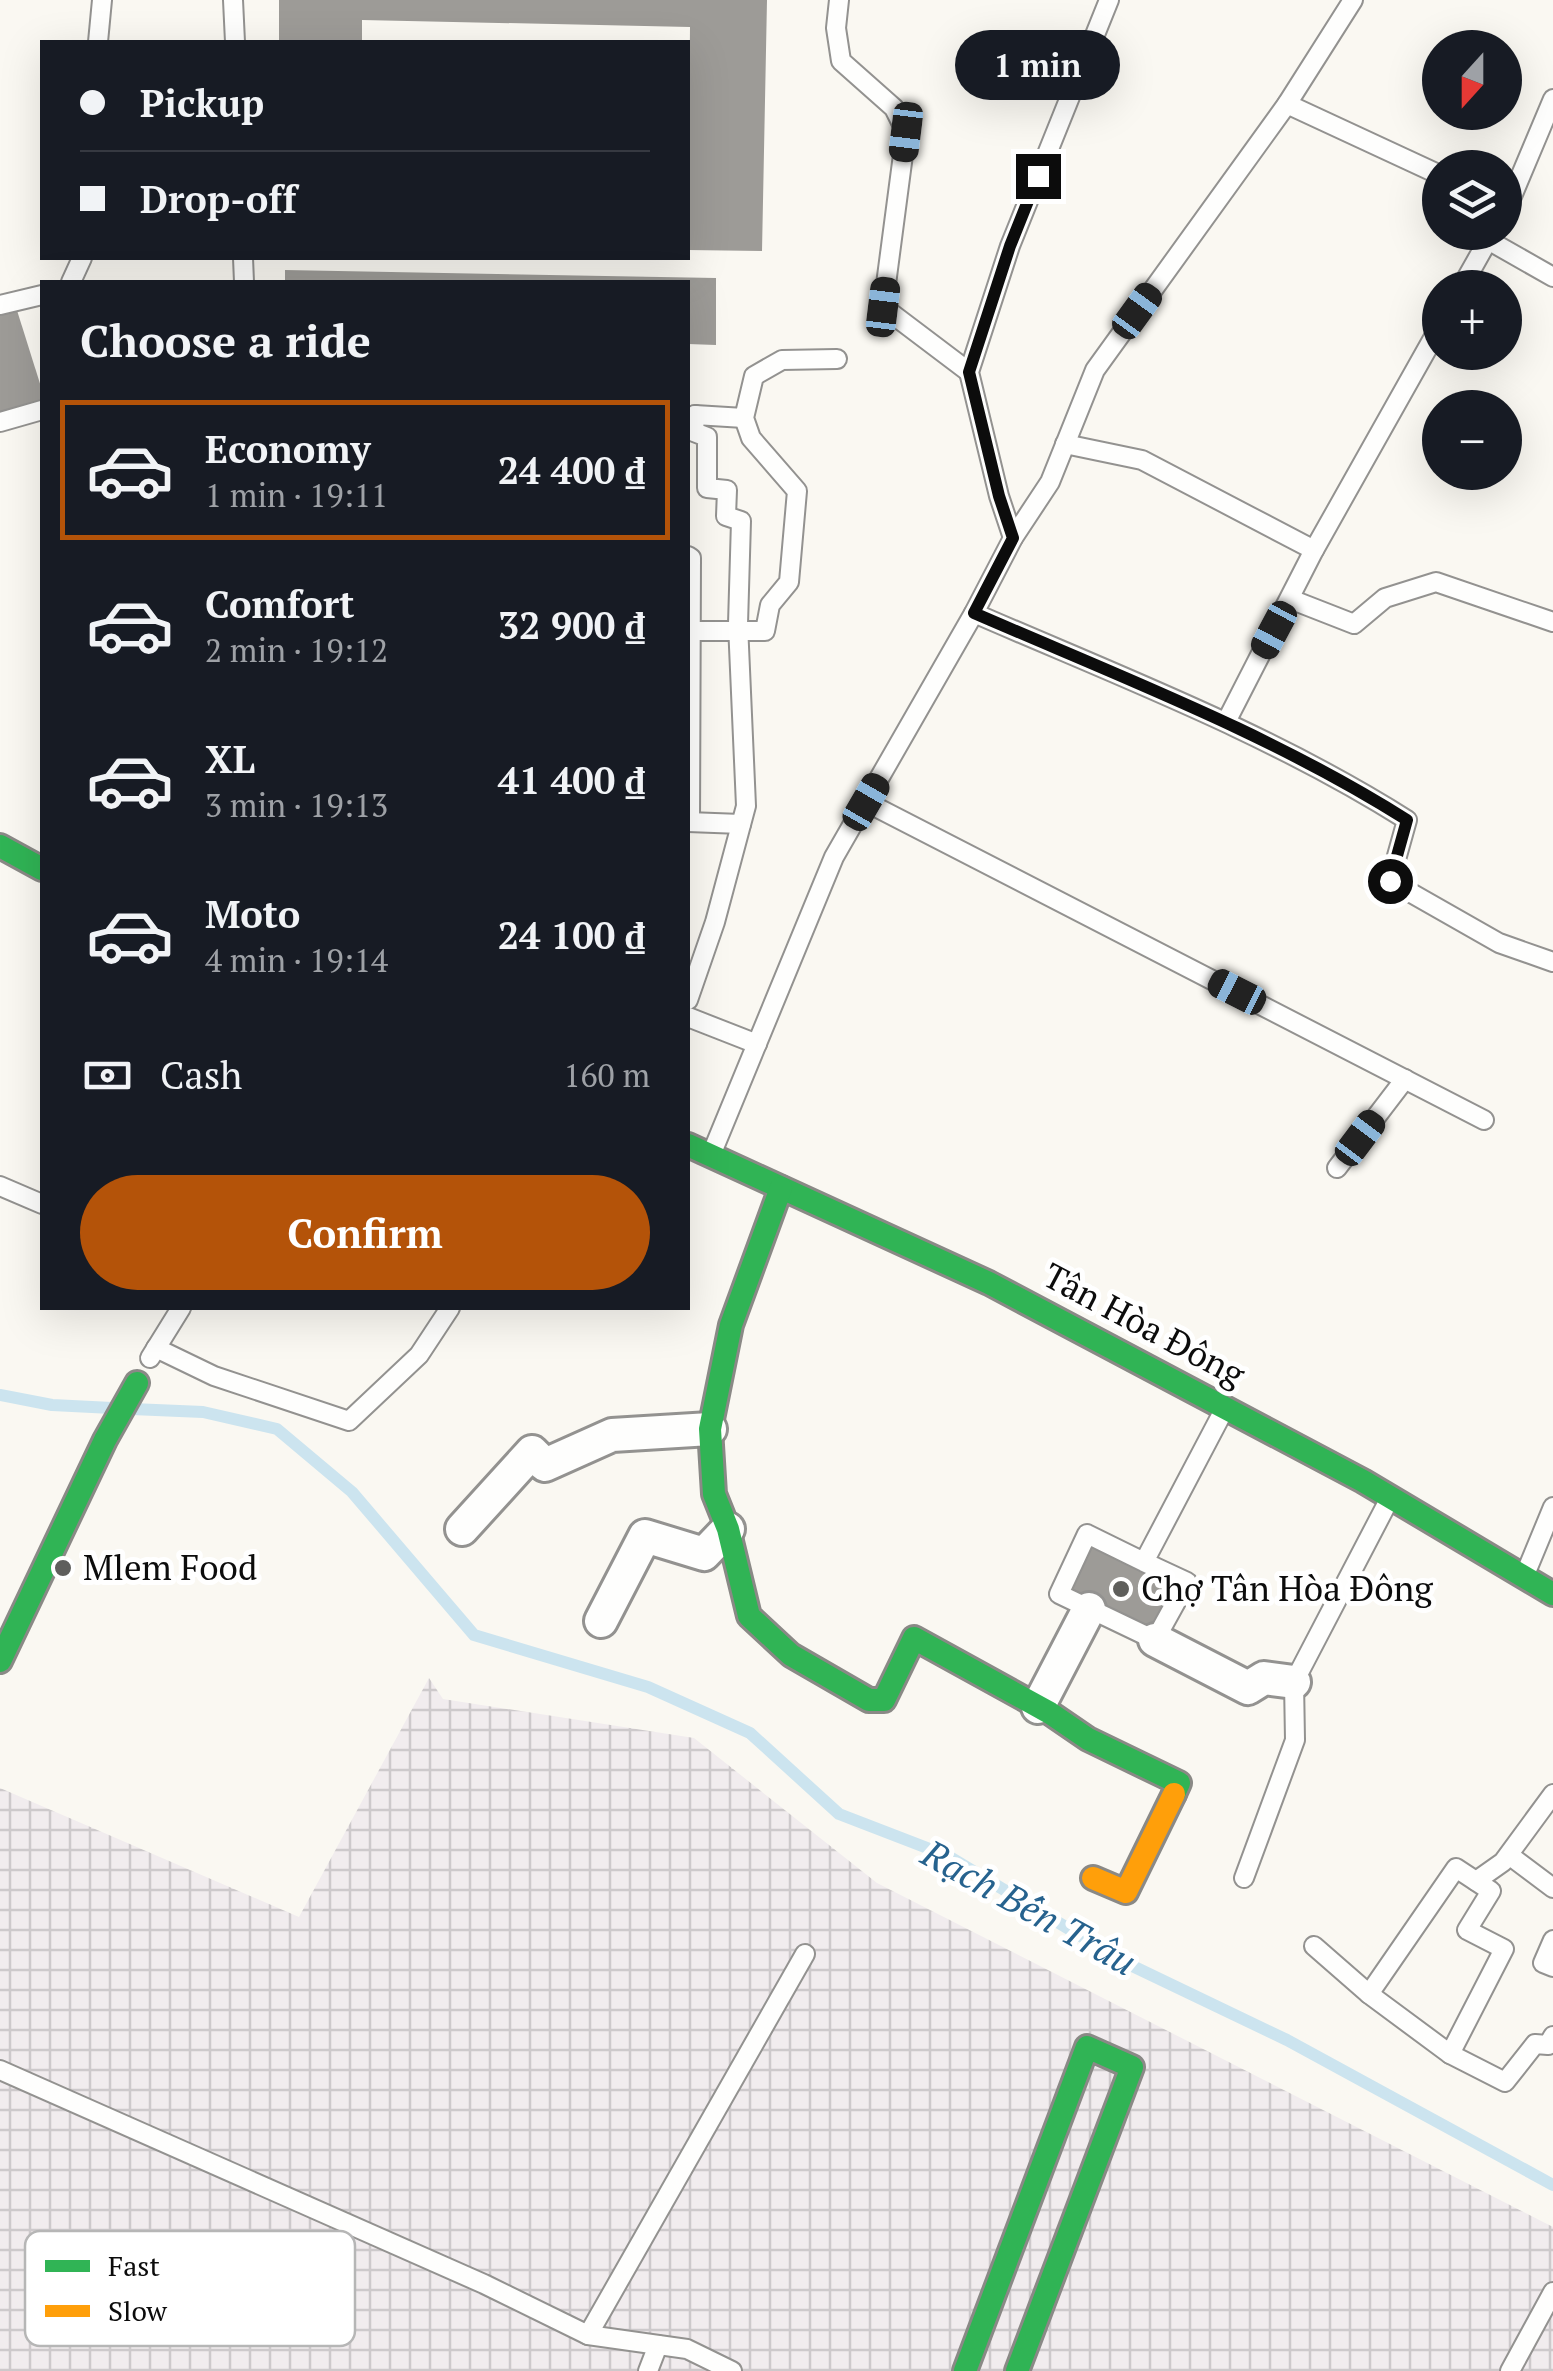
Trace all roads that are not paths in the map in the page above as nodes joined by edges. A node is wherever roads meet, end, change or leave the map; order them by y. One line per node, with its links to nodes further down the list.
1 (102, 0): 6 (lane)
2 (233, 0): 7 (lane)
3 (839, 0): 18 (lane)
4 (1109, 0): 18 (lane)
5 (1353, 0): 9 (lane)
6 (98, 40)
7 (235, 40)
8 (1553, 100): 11 (lane)
9 (1286, 104): 10 (lane); 23 (lane)
10 (1422, 167)
11 (1522, 171)
12 (1512, 250): 13 (lane)
13 (1553, 277)
14 (40, 295): 15 (lane)
15 (0, 305)
16 (1422, 358): 26 (lane)
17 (836, 359): 21 (lane)
18 (969, 372): 25 (lane)
19 (691, 409): 21 (lane); 24 (lane)
20 (40, 414): 22 (lane)
21 (744, 418): 33 (lane)
22 (0, 422)
23 (1065, 444): 25 (lane); 26 (lane)
24 (697, 490): 33 (lane)
25 (1013, 538): 30 (lane)
26 (1314, 550): 28 (lane)
27 (690, 557): 29 (lane)
28 (1290, 600): 31 (lane); 34 (lane)
29 (690, 607)
30 (974, 613): 34 (lane); 35 (lane)
31 (1553, 622)
32 (690, 631): 33 (lane)
33 (739, 631): 37 (lane)
34 (1226, 722): 42 (lane)
35 (866, 802): 45 (lane); 46 (lane)
36 (690, 822): 37 (lane)
37 (741, 824): 41 (lane)
38 (0, 846): 39 (street)
39 (40, 867)
40 (690, 942): 41 (lane)
41 (708, 944): 43 (lane)
42 (1553, 962)
43 (690, 994)
44 (690, 1018): 45 (lane)
45 (757, 1044): 49 (lane)
46 (1405, 1079): 47 (lane); 50 (lane)
47 (1484, 1120)
48 (690, 1146): 49 (street, Tân Hòa Đông)
49 (711, 1155): 52 (street, Tân Hòa Đông)
50 (1337, 1168)
51 (0, 1186): 53 (lane)
52 (781, 1188): 58 (street, Tân Hòa Đông); 59 (street)
53 (40, 1203)
54 (180, 1310): 56 (lane)
55 (449, 1310): 56 (lane)
56 (156, 1348): 57 (lane)
57 (137, 1382): 70 (street)
58 (1225, 1408): 60 (street, Tân Hòa Đông); 64 (lane)
59 (710, 1430): 62 (street); 63 (street)
60 (1390, 1498): 65 (street, Tân Hòa Đông); 71 (lane)
61 (1553, 1507): 65 (lane)
62 (462, 1529)
63 (728, 1529): 68 (street); 72 (street)
64 (1144, 1562): 67 (lane); 69 (lane)
65 (1524, 1577): 66 (street, Tân Hòa Đông)
66 (1553, 1594)
67 (1089, 1608): 69 (lane); 72 (street)
68 (602, 1621)
69 (1155, 1640): 71 (street)
70 (0, 1661)
71 (1294, 1682): 76 (lane)
72 (1038, 1706): 75 (street)
73 (1553, 1794): 74 (lane)
74 (1509, 1855): 77 (lane); 78 (lane)
75 (1093, 1878)
76 (1244, 1878)
77 (1476, 1881): 83 (lane); 85 (lane)
78 (1553, 1888)
79 (1553, 1940): 82 (lane)
80 (1314, 1946): 83 (lane)
81 (806, 1954): 89 (lane)
82 (1553, 1967)
83 (1368, 1994): 85 (lane)
84 (1553, 2036): 85 (lane)
85 (1450, 2054)
86 (0, 2070): 89 (lane)
87 (1553, 2292): 88 (lane)
88 (1548, 2312): 95 (lane)
89 (588, 2335): 90 (lane)
90 (658, 2345): 91 (lane); 92 (lane)
91 (648, 2371)
92 (732, 2371)
93 (964, 2371): 94 (street)
94 (1018, 2371)
95 (1510, 2371)

